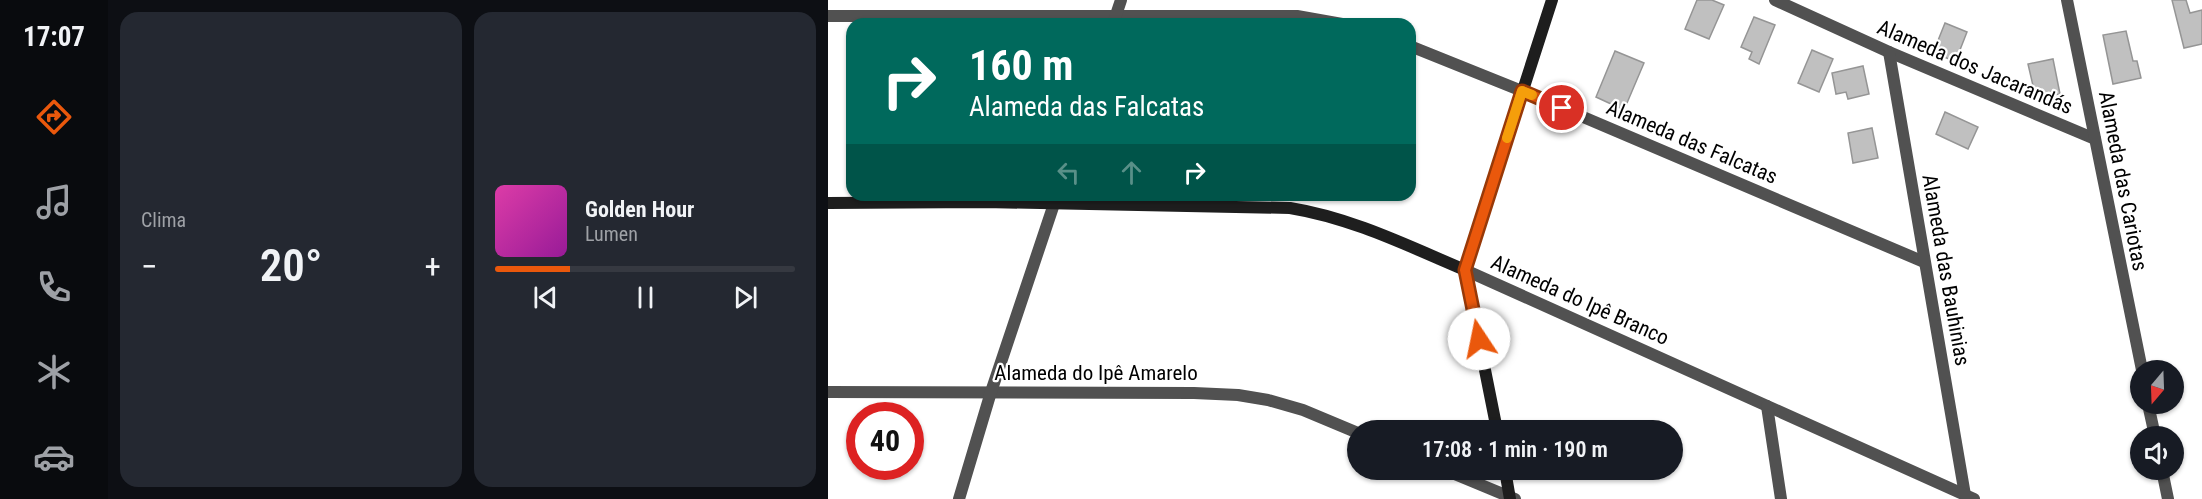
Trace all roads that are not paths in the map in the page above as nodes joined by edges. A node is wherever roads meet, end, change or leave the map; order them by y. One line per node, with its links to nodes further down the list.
1 (1121, 0): 7 (street)
2 (1551, 0): 12 (street)
3 (1774, 0): 11 (street, Alameda dos Jacarandás)
4 (2067, 0): 13 (street, Alameda das Cariotas)
5 (828, 16): 6 (street)
6 (942, 18)
7 (1115, 18)
8 (1224, 18): 9 (street)
9 (1308, 18)
10 (1416, 48): 12 (street, Alameda das Falcatas)
11 (1888, 52): 13 (street, Alameda dos Jacarandás); 18 (street, Alameda das Bauhinias)
12 (1522, 91): 18 (street, Alameda das Falcatas); 19 (street)
13 (2095, 139): 20 (street, Alameda das Cariotas)
14 (942, 201): 17 (street, Alameda do Ipê Branco)
15 (1055, 201): 22 (street)
16 (1108, 201): 19 (street, Alameda do Ipê Branco)
17 (828, 203)
18 (1924, 262): 29 (street, Alameda das Bauhinias)
19 (1465, 270): 23 (street, Alameda do Ipê Branco); 24 (street)
20 (2140, 360)
21 (828, 392): 22 (street, Alameda do Ipê Amarelo)
22 (991, 392): 25 (street, Alameda do Ipê Amarelo); 31 (street)
23 (1767, 406): 29 (street, Alameda do Ipê Branco); 32 (street)
24 (1495, 420)
25 (1347, 429)
26 (1470, 480): 30 (street)
27 (1508, 480): 30 (street)
28 (2164, 480): 33 (street)
29 (1969, 497)
30 (1512, 498)
31 (959, 499)
32 (1781, 499)
33 (2168, 499)

